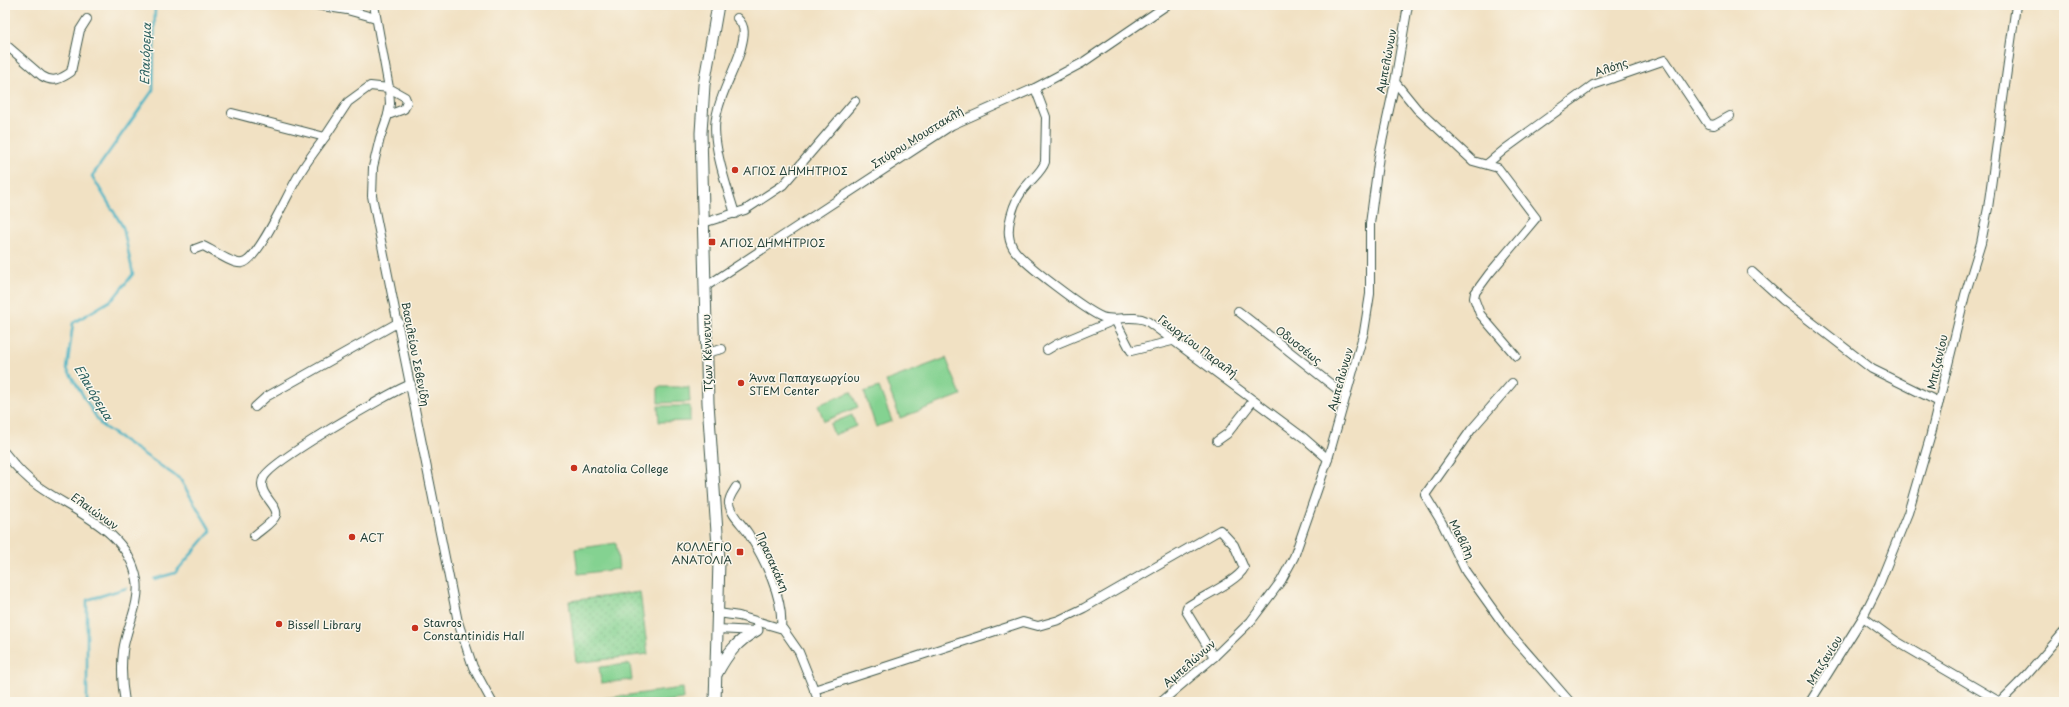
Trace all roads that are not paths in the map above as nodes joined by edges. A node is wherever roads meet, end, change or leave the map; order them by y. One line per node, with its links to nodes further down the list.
1 (316, 5): 7 (street)
2 (374, 5): 7 (street, Βασιλείου Σεβενίδη)
3 (718, 5): 21 (main road, Τζων Κέννεντυ)
4 (1167, 5): 13 (street, Σπύρου Μουστακλή)
5 (1408, 5): 11 (street, Αμπελώνων)
6 (2016, 5): 36 (street, Μπιζανίου)
7 (376, 18): 12 (street, Βασιλείου Σεβενίδη)
8 (737, 18): 20 (street)
9 (87, 19): 10 (street)
10 (5, 44)
11 (1395, 82): 19 (street); 34 (street, Αμπελώνων)
12 (389, 88): 16 (street, Βασιλείου Σεβενίδη); 16 (street); 18 (street)
13 (1035, 88): 24 (street, Σπύρου Μουστακλή); 27 (street, Γεωργίου Παραλή)
14 (855, 101): 20 (street)
15 (232, 113): 18 (street)
16 (388, 115): 26 (street, Βασιλείου Σεβενίδη)
17 (1730, 116): 19 (street, Αλόης)
18 (325, 137): 22 (street)
19 (1487, 164): 31 (street)
20 (735, 214): 21 (street)
21 (703, 223): 24 (main road, Τζων Κέννεντυ)
22 (196, 249)
23 (1752, 272): 36 (street)
24 (705, 288): 30 (main road, Τζων Κέννεντυ)
25 (1238, 311): 34 (street, Οδυσσέως)
26 (399, 322): 33 (street, Βασιλείου Σεβενίδη); 37 (street)
27 (1172, 341): 29 (street); 35 (street, Γεωργίου Παραλή)
28 (722, 349): 30 (street)
29 (1047, 350)
30 (706, 353): 43 (main road, Τζων Κέννεντυ)
31 (1516, 356)
32 (1512, 383): 57 (street, Μαβίλη)
33 (411, 384): 42 (street); 53 (street, Βασιλείου Σεβενίδη)
34 (1346, 396): 40 (street, Αμπελώνων)
35 (1253, 401): 38 (street); 40 (street, Γεωργίου Παραλή)
36 (1939, 402): 44 (street, Μπιζανίου)
37 (255, 407)
38 (1217, 441)
39 (5, 453): 52 (street, Ελαιώνων)
40 (1328, 459): 49 (street, Αμπελώνων)
41 (736, 487): 45 (street, Πρασακάκη)
42 (254, 536)
43 (718, 613): 45 (street); 46 (main road, Τζων Κέννεντυ)
44 (1863, 617): 58 (street, Μπιζανίου); 59 (street)
45 (777, 628): 47 (street); 51 (street)
46 (717, 629): 47 (street); 50 (main road, Τζων Κέννεντυ)
47 (757, 630): 50 (main road)
48 (2064, 632): 59 (street)
49 (1214, 657): 51 (street); 56 (street, Αμπελώνων)
50 (716, 676): 54 (main road, Τζων Κέννεντυ)
51 (814, 690): 55 (street)
52 (125, 702)
53 (492, 702)
54 (715, 702)
55 (819, 702)
56 (1161, 702)
57 (1570, 702)
58 (1810, 702)
59 (2000, 702)

